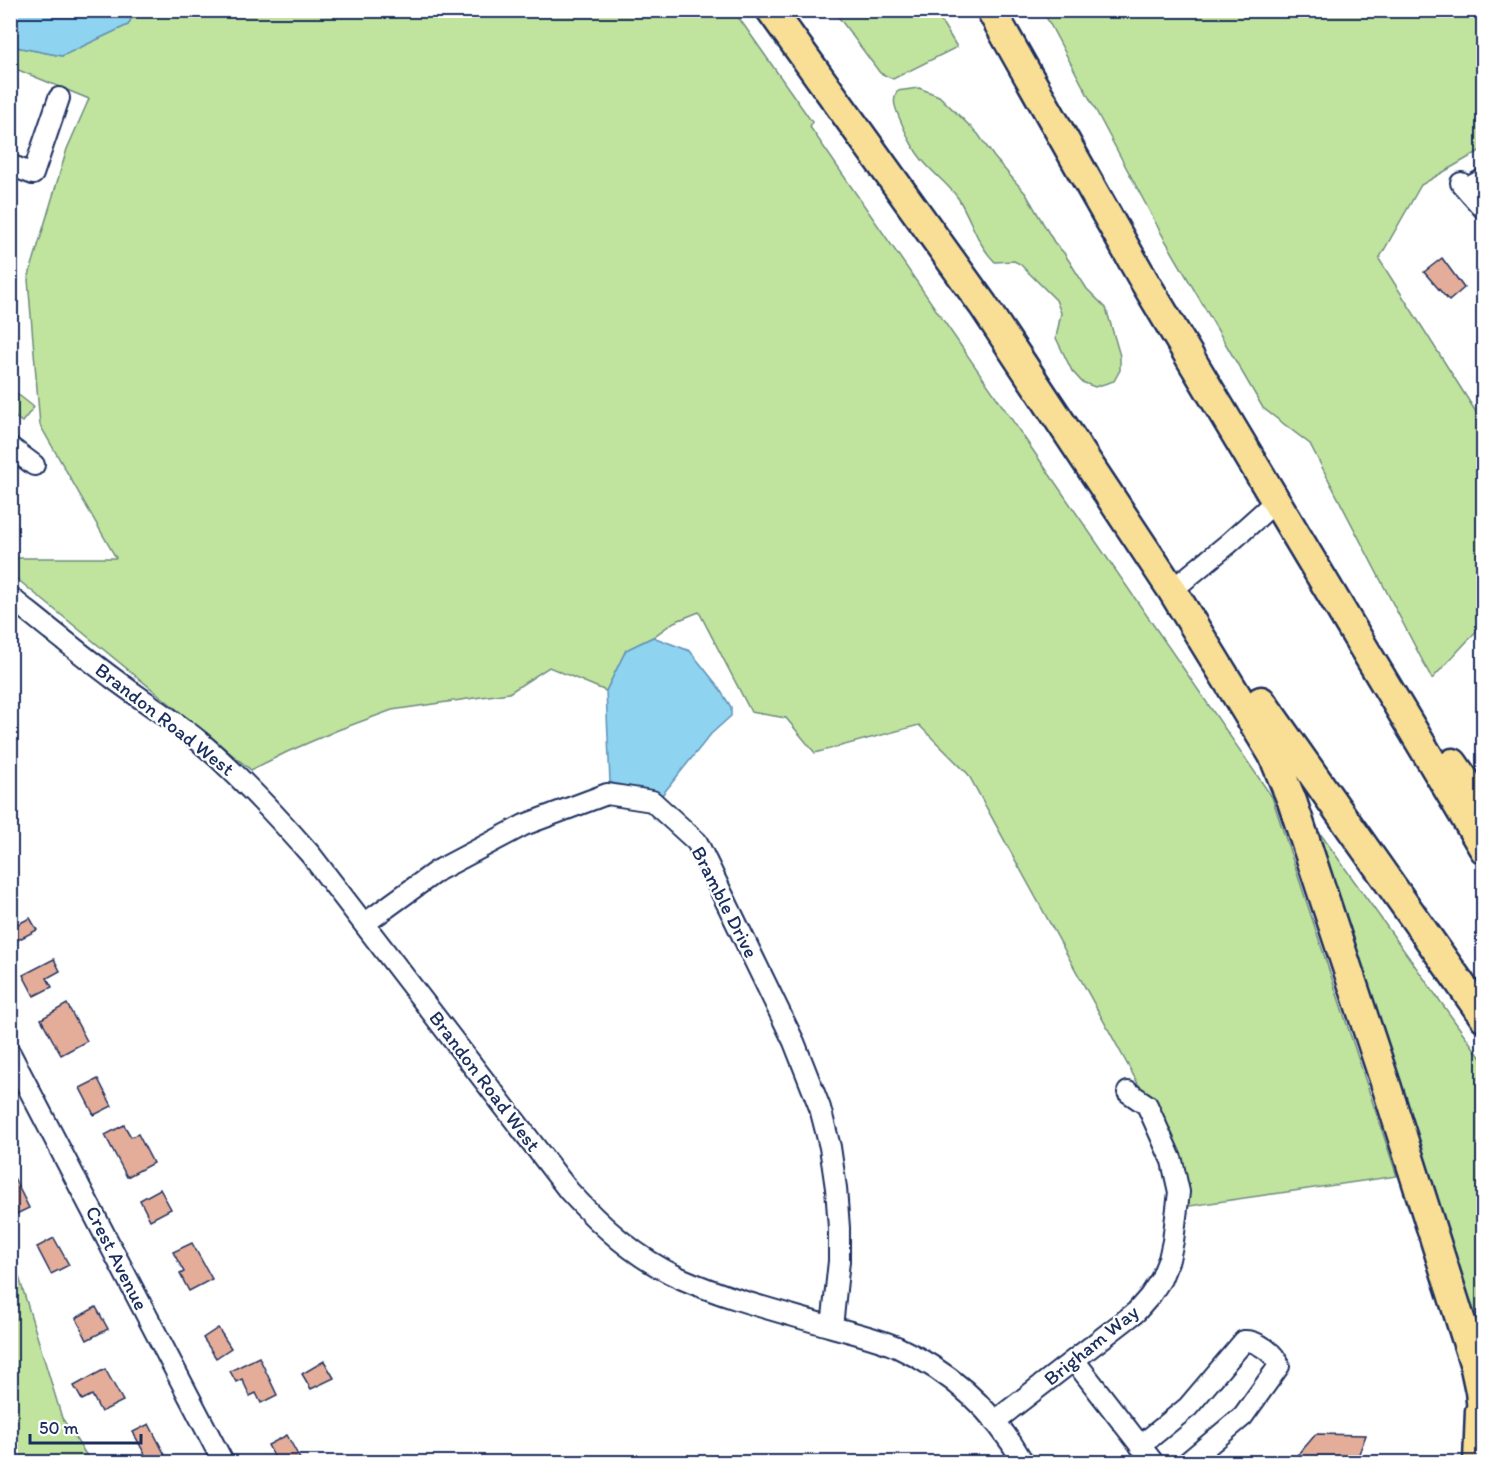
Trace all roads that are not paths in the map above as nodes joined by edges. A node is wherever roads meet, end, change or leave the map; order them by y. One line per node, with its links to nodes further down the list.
1 (771, 10): 11 (highway)
2 (991, 10): 7 (highway)
3 (59, 98): 4 (street)
4 (10, 165)
5 (1470, 184): 6 (street)
6 (1484, 208)
7 (1203, 379): 10 (highway); 13 (highway)
8 (10, 447): 9 (street)
9 (34, 465)
10 (1276, 501): 11 (street); 14 (highway)
11 (1172, 590): 16 (highway); 21 (highway)
12 (10, 597): 15 (street, Brandon Road West)
13 (1484, 808)
14 (1484, 849)
15 (364, 924): 19 (street, Brandon Road West); 19 (street, Bramble Drive)
16 (1484, 1017)
17 (10, 1053): 25 (street, Crest Avenue)
18 (1128, 1092): 20 (street, Brigham Way)
19 (832, 1327): 22 (street, Brandon Road West)
20 (1074, 1360): 22 (street, Brigham Way); 24 (street)
21 (1480, 1391): 23 (highway); 29 (highway)
22 (995, 1421): 26 (street, Brandon Road West)
23 (1484, 1430)
24 (1140, 1446): 27 (street); 28 (street)
25 (223, 1462)
26 (1023, 1462)
27 (1154, 1462)
28 (1188, 1462)
29 (1478, 1462)

